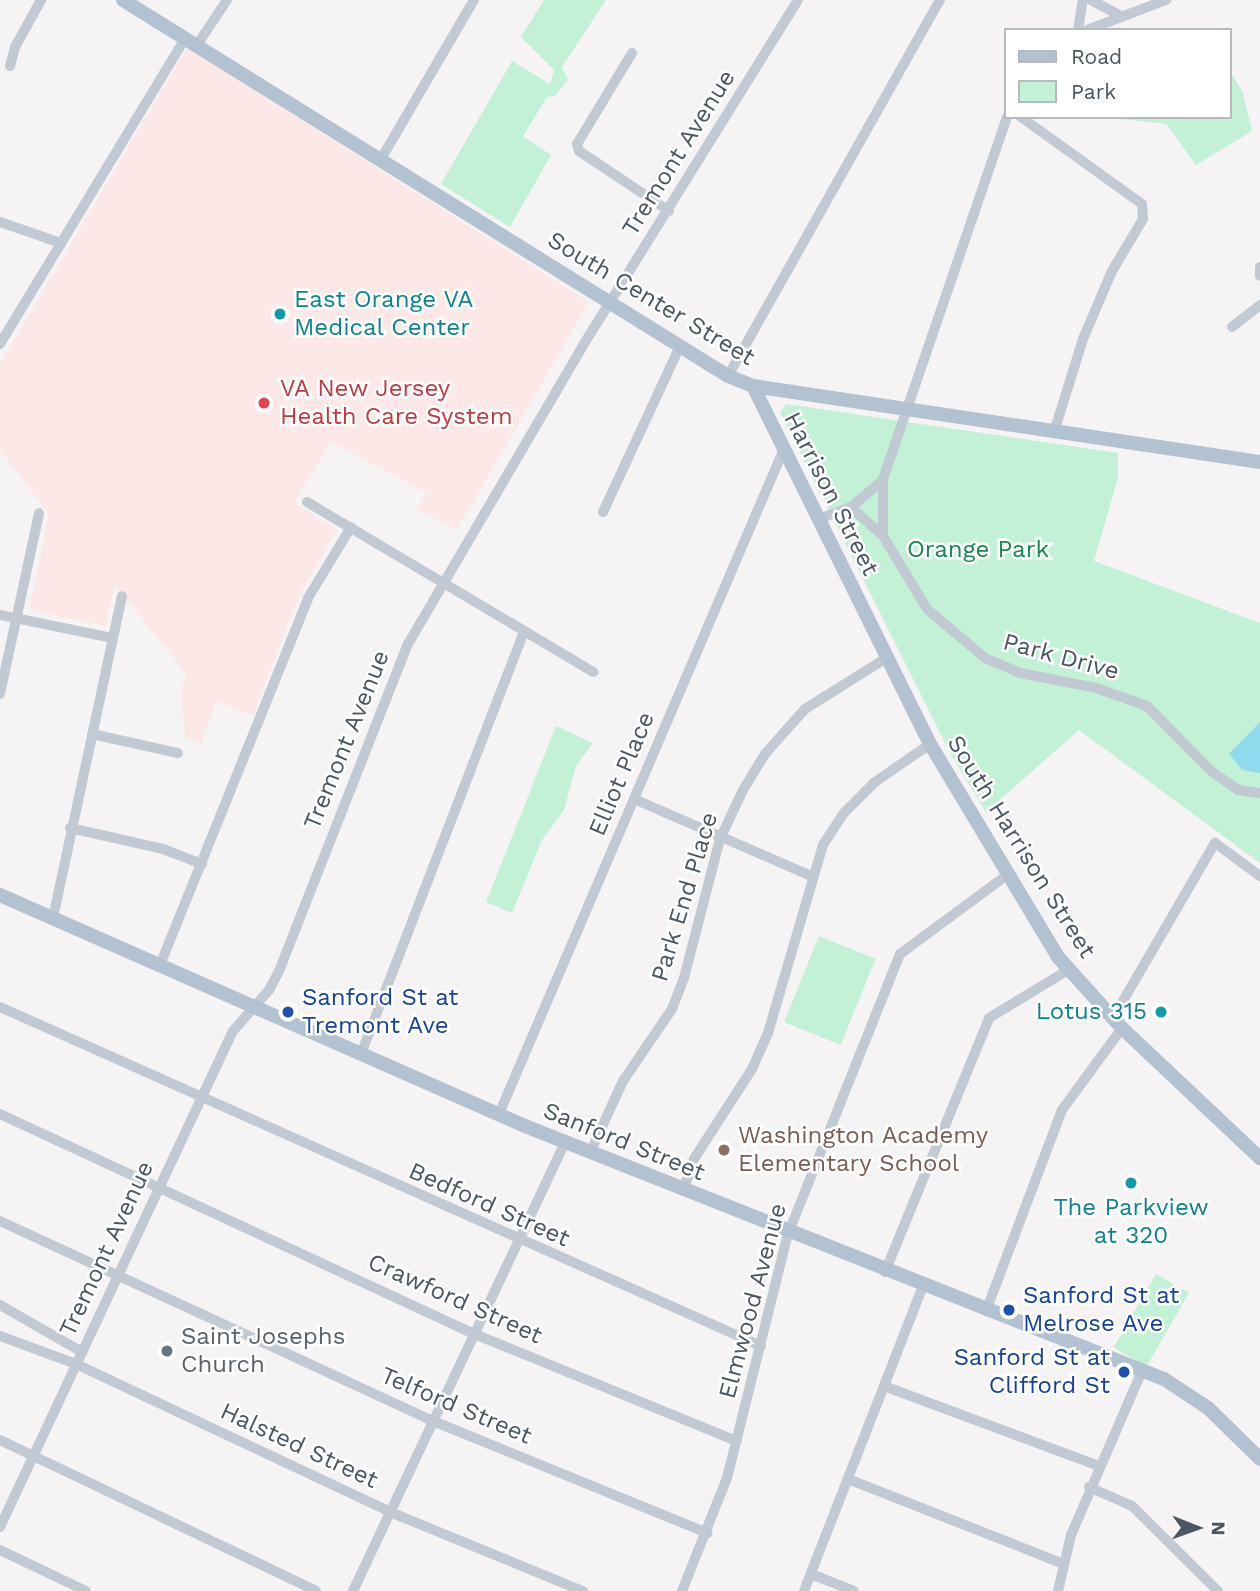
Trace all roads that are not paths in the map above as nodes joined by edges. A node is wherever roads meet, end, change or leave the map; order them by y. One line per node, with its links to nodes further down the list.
1 (41, 0): 15 (street)
2 (123, 0): 13 (main road, South Center Street)
3 (227, 0): 13 (street)
4 (474, 0): 18 (street)
5 (940, 0): 29 (street)
6 (1083, 0): 11 (street)
7 (1091, 0): 10 (street)
8 (1166, 0): 10 (street)
9 (795, 1): 19 (street, Tremont Avenue)
10 (1121, 16): 12 (street)
11 (1078, 28)
12 (1092, 28)
13 (191, 42): 18 (main road, South Center Street); 21 (street)
14 (632, 53): 19 (street)
15 (10, 66)
16 (1006, 119): 31 (street, Park Drive)
17 (1024, 119): 32 (street)
18 (381, 159): 24 (main road, South Center Street)
19 (669, 211): 24 (street, Tremont Avenue)
20 (0, 222): 21 (street)
21 (61, 243): 27 (street)
22 (1260, 267): 23 (street)
23 (1260, 276)
24 (609, 303): 28 (main road, South Center Street); 43 (street, Tremont Avenue)
25 (1260, 304): 26 (street)
26 (1232, 327)
27 (2, 341)
28 (680, 346): 29 (main road, South Center Street); 38 (street)
29 (728, 376): 30 (main road, South Center Street)
30 (752, 386): 31 (main road, South Center Street); 33 (main road, Harrison Street)
31 (911, 408): 32 (main road, South Center Street); 35 (street, Park Drive)
32 (1055, 429): 34 (main road, South Center Street)
33 (783, 451): 40 (main road, Harrison Street); 57 (street, Elliot Place)
34 (1260, 462)
35 (883, 480): 37 (street); 42 (street, Park Drive)
36 (307, 502): 41 (street)
37 (851, 507): 40 (street); 42 (street)
38 (603, 512)
39 (39, 513): 46 (street)
40 (818, 519): 47 (main road, Harrison Street)
41 (351, 527): 43 (street); 60 (street)
42 (883, 536): 56 (street, Park Drive)
43 (441, 583): 48 (street); 69 (street, Tremont Avenue)
44 (122, 596): 49 (street)
45 (0, 615): 46 (street)
46 (15, 618): 49 (street); 52 (street)
47 (870, 621): 50 (main road, South Harrison Street)
48 (524, 632): 51 (street); 71 (street)
49 (112, 638): 53 (street)
50 (888, 657): 54 (main road, South Harrison Street); 59 (street, Park End Place)
51 (593, 672)
52 (0, 694)
53 (92, 734): 55 (street); 58 (street)
54 (930, 744): 61 (main road, South Harrison Street); 62 (street)
55 (178, 753)
56 (1260, 793)
57 (634, 799): 59 (street); 74 (street, Elliot Place)
58 (70, 828): 60 (street); 65 (street)
59 (720, 839): 62 (street); 76 (street, Park End Place)
60 (202, 864): 66 (street)
61 (1007, 875): 67 (main road, South Harrison Street); 81 (street, Elmwood Avenue)
62 (811, 876): 79 (street)
63 (1260, 876): 70 (street)
64 (0, 895): 65 (main road, Sanford Street)
65 (53, 918): 66 (main road, Sanford Street)
66 (160, 965): 69 (main road, Sanford Street)
67 (1068, 970): 70 (main road, South Harrison Street); 83 (street)
68 (0, 1007): 72 (street, Bedford Street)
69 (255, 1007): 71 (main road, Sanford Street); 72 (street, Tremont Avenue)
70 (1118, 1023): 77 (main road, South Harrison Street); 87 (street)
71 (361, 1054): 74 (main road, Sanford Street)
72 (201, 1098): 78 (street, Tremont Avenue); 82 (street, Bedford Street)
73 (0, 1114): 78 (street, Crawford Street)
74 (499, 1114): 75 (main road, Sanford Street)
75 (565, 1142): 76 (main road, Sanford Street); 82 (street)
76 (590, 1153): 79 (main road, Sanford Street)
77 (1260, 1158)
78 (160, 1186): 84 (street, Tremont Avenue); 88 (street, Crawford Street)
79 (683, 1191): 81 (main road, Sanford Street)
80 (0, 1221): 84 (street, Telford Street)
81 (788, 1234): 83 (main road, Sanford Street); 90 (street, Elmwood Avenue)
82 (518, 1241): 88 (street); 90 (street, Bedford Street)
83 (885, 1272): 85 (main road, Sanford Street)
84 (118, 1276): 91 (street, Tremont Avenue); 95 (street, Telford Street)
85 (923, 1286): 87 (main road, Sanford Street); 94 (street)
86 (0, 1305): 91 (street)
87 (986, 1311): 93 (main road, Sanford Street)
88 (472, 1333): 95 (street); 97 (street, Crawford Street)
89 (0, 1336): 92 (street, Halsted Street)
90 (761, 1346): 97 (street, Elmwood Avenue)
91 (82, 1352): 92 (street, Tremont Avenue)
92 (76, 1364): 98 (street, Tremont Avenue); 103 (street, Halsted Street)
93 (1142, 1371): 99 (main road, Sanford Street); 100 (street)
94 (884, 1386): 100 (street); 101 (street)
95 (432, 1420): 103 (street); 105 (street, Telford Street)
96 (0, 1440): 98 (street)
97 (737, 1441): 105 (street, Elmwood Avenue)
98 (33, 1456): 104 (street, Tremont Avenue); 110 (street)
99 (1260, 1459)
100 (1099, 1466): 102 (street)
101 (848, 1479): 107 (street); 108 (street)
102 (1089, 1487): 107 (street); 117 (street)
103 (390, 1512): 111 (street); 112 (street, Halsted Street)
104 (0, 1527)
105 (708, 1533): 113 (street, Elmwood Avenue)
106 (0, 1550): 109 (street)
107 (1064, 1564): 116 (street)
108 (811, 1574): 114 (street); 115 (street)
109 (86, 1591)
110 (316, 1591)
111 (353, 1591)
112 (583, 1591)
113 (682, 1591)
114 (804, 1591)
115 (854, 1591)
116 (1058, 1591)
117 (1218, 1591)

